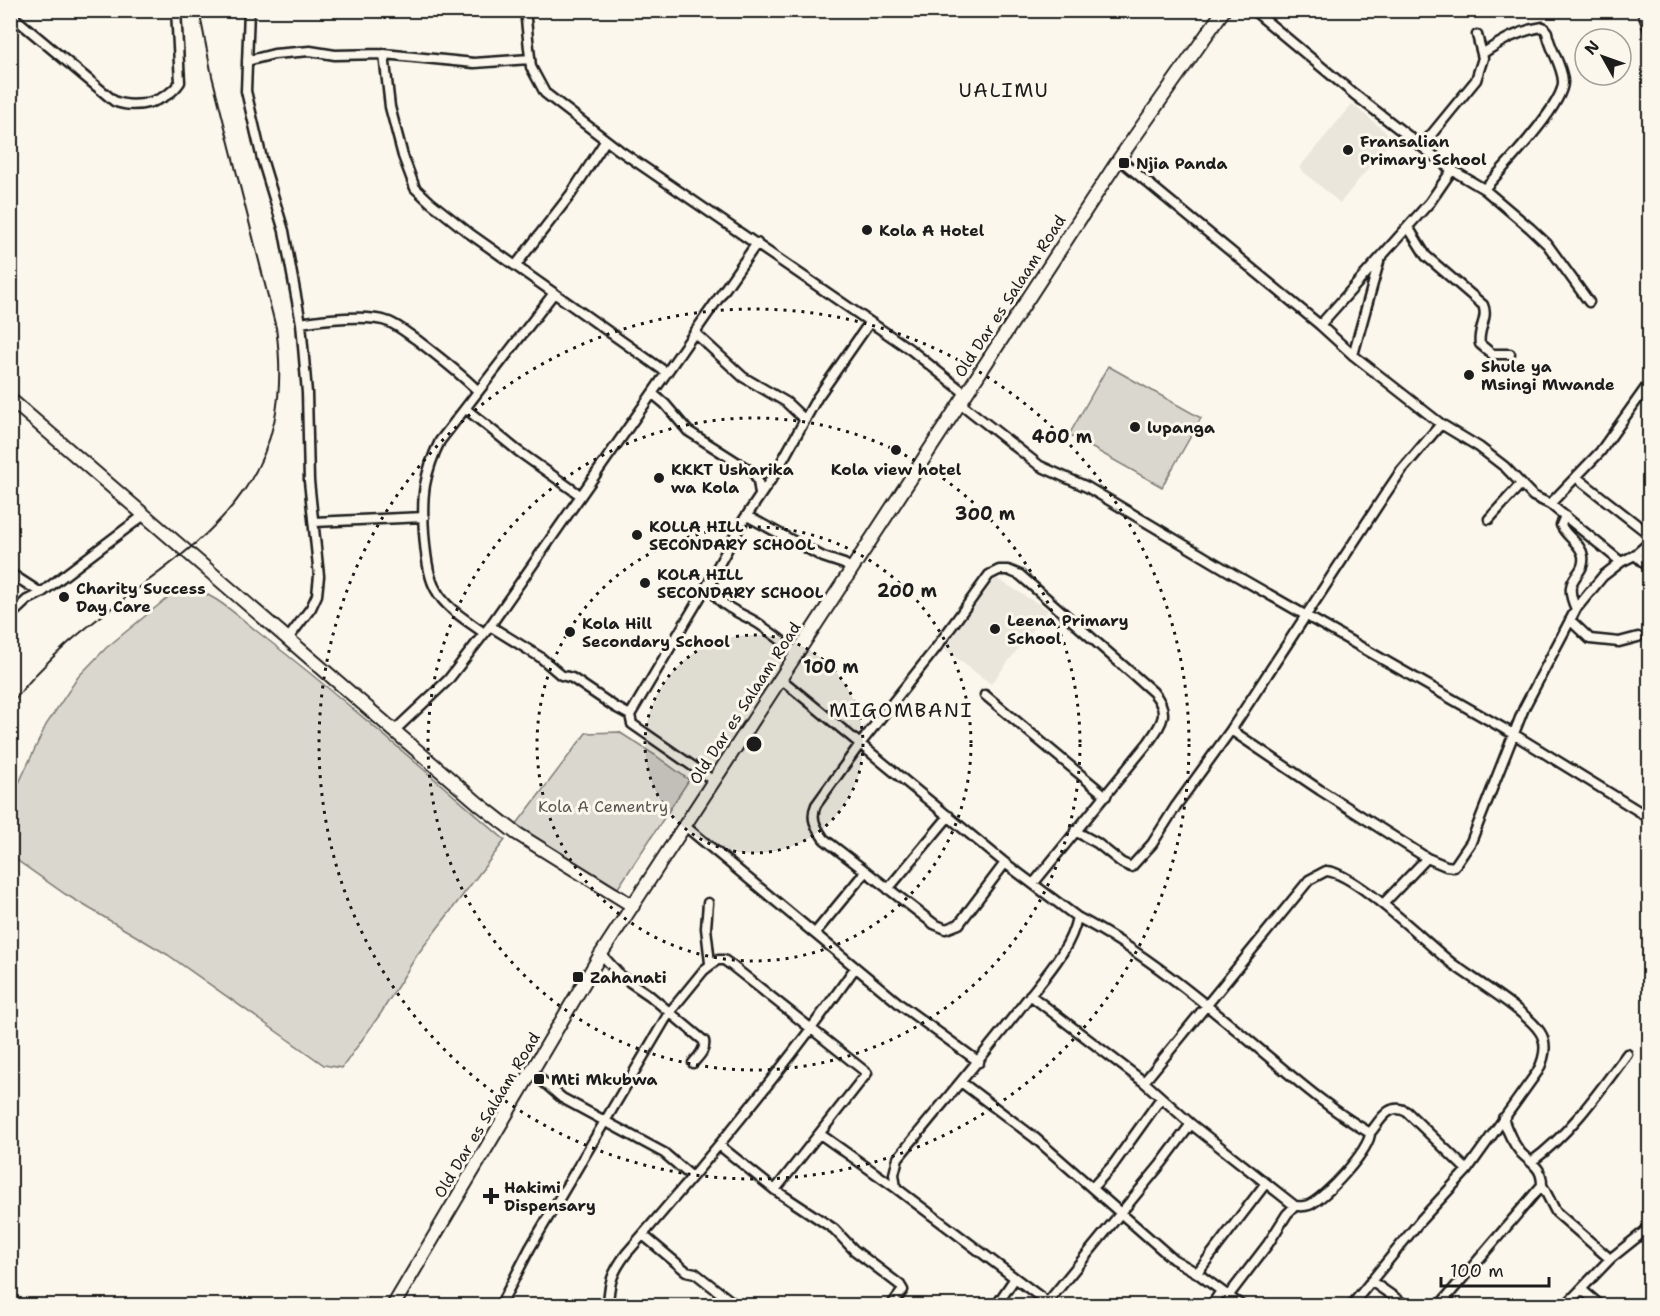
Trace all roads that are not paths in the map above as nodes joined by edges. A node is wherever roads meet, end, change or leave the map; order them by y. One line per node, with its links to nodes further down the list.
1 (176, 10): 7 (street)
2 (249, 10): 13 (street)
3 (525, 10): 12 (street)
4 (1224, 10): 16 (main road, Old Dar es Salaam Road)
5 (1253, 10): 15 (street)
6 (1642, 10): 8 (street)
7 (10, 14)
8 (1650, 33)
9 (1477, 35): 11 (street)
10 (384, 54): 12 (street); 13 (street); 22 (street)
11 (1482, 54): 15 (street); 18 (street)
12 (530, 59): 14 (street)
13 (247, 61): 26 (street)
14 (606, 140): 20 (street); 22 (street)
15 (1422, 146): 17 (street)
16 (1119, 159): 27 (street); 35 (main road, Old Dar es Salaam Road)
17 (1452, 170): 18 (street); 19 (street)
18 (1484, 189): 24 (street)
19 (1408, 228): 21 (street); 30 (street)
20 (757, 243): 25 (street); 28 (street)
21 (1380, 259): 27 (street); 29 (street)
22 (516, 265): 23 (street)
23 (554, 292): 31 (street); 33 (street)
24 (1589, 302)
25 (870, 322): 35 (street); 39 (street)
26 (301, 323): 33 (street); 51 (street)
27 (1320, 325): 29 (street)
28 (695, 333): 31 (street); 39 (street)
29 (1353, 354): 40 (street)
30 (1510, 354)
31 (667, 373): 34 (street)
32 (1647, 386): 41 (street)
33 (477, 393): 37 (street); 38 (street)
34 (653, 394): 43 (street); 44 (street)
35 (963, 398): 57 (main road, Old Dar es Salaam Road); 64 (street)
36 (10, 399): 46 (main road)
37 (466, 409): 38 (street); 49 (street)
38 (479, 420): 44 (street)
39 (805, 420): 43 (street)
40 (1442, 424): 42 (street); 64 (street)
41 (1576, 477): 45 (street); 52 (street)
42 (1520, 485): 45 (street); 50 (street)
43 (760, 494): 47 (street)
44 (580, 495): 67 (street)
45 (1550, 504): 48 (street)
46 (144, 515): 61 (street); 69 (main road)
47 (747, 516): 57 (street); 59 (street)
48 (1565, 516): 55 (street); 63 (street)
49 (424, 517): 51 (street); 67 (street)
50 (1489, 519)
51 (314, 522): 69 (street)
52 (1650, 535)
53 (1650, 542): 54 (street)
54 (1635, 555): 55 (street); 56 (street)
55 (1620, 562): 63 (street)
56 (1650, 568)
57 (852, 569): 70 (main road, Old Dar es Salaam Road)
58 (10, 573): 60 (street)
59 (712, 577): 70 (street); 73 (street)
60 (23, 583): 61 (street); 62 (street)
61 (41, 593): 62 (street)
62 (20, 606): 65 (street)
63 (1576, 609): 66 (street)
64 (1307, 615): 74 (street); 76 (street)
65 (10, 616)
66 (1570, 620): 68 (street); 76 (street)
67 (487, 630): 73 (street); 75 (street)
68 (1638, 637)
69 (287, 640): 75 (main road)
70 (797, 653): 71 (main road, Old Dar es Salaam Road)
71 (781, 679): 77 (street); 78 (main road, Old Dar es Salaam Road)
72 (985, 695): 79 (street)
73 (630, 715): 78 (street)
74 (1231, 730): 84 (street); 85 (street)
75 (394, 731): 92 (main road)
76 (1515, 735): 82 (street); 85 (street)
77 (860, 744): 79 (street); 81 (street); 87 (street)
78 (714, 781): 83 (main road, Old Dar es Salaam Road)
79 (1106, 796): 84 (street)
80 (1650, 802): 82 (street)
81 (949, 816): 86 (street); 89 (street)
82 (1646, 816)
83 (685, 826): 92 (main road, Old Dar es Salaam Road); 94 (street)
84 (1075, 831): 88 (street)
85 (1427, 858): 91 (street)
86 (1005, 863): 88 (street); 89 (street)
87 (866, 871): 89 (street); 94 (street)
88 (1033, 884): 93 (street)
89 (888, 889)
90 (708, 903): 96 (street)
91 (1383, 904): 99 (street); 109 (street)
92 (633, 906): 95 (main road, Old Dar es Salaam Road)
93 (1077, 917): 98 (street); 99 (street)
94 (815, 933): 97 (street)
95 (601, 954): 100 (street); 105 (main road, Old Dar es Salaam Road)
96 (710, 963): 100 (street); 101 (street)
97 (855, 968): 101 (street); 103 (street)
98 (1030, 995): 103 (street); 107 (street)
99 (1206, 1005): 107 (street); 113 (street)
100 (669, 1013): 104 (street); 110 (street)
101 (813, 1029): 115 (street); 116 (street)
102 (1627, 1054): 117 (street)
103 (979, 1062): 106 (street)
104 (693, 1063)
105 (532, 1072): 110 (street); 136 (main road, Old Dar es Salaam Road)
106 (961, 1082): 122 (street); 123 (street)
107 (1143, 1082): 108 (street)
108 (1161, 1098): 111 (street); 123 (street)
109 (1503, 1118): 112 (street); 114 (street)
110 (606, 1122): 119 (street); 137 (street)
111 (1191, 1124): 120 (street); 126 (street)
112 (1506, 1129): 114 (street); 117 (street)
113 (1370, 1133): 118 (street); 125 (street)
114 (1494, 1133): 118 (street)
115 (820, 1134): 122 (street); 124 (street)
116 (719, 1145): 119 (street); 124 (street)
117 (1531, 1162): 121 (street)
118 (1467, 1170): 132 (street)
119 (691, 1176): 128 (street)
120 (1266, 1183): 125 (street); 130 (street)
121 (1542, 1185): 129 (street); 146 (street)
122 (896, 1188): 131 (street)
123 (1092, 1188): 126 (street)
124 (775, 1190): 140 (street)
125 (1295, 1206): 134 (street)
126 (1121, 1213): 130 (street); 135 (street)
127 (1650, 1227): 129 (street)
128 (643, 1235): 138 (street); 139 (street)
129 (1610, 1259): 133 (street)
130 (1197, 1273): 134 (street)
131 (1015, 1278): 135 (street); 141 (street)
132 (1371, 1281): 144 (street); 145 (street)
133 (1581, 1289): 147 (street); 148 (street)
134 (1225, 1293): 142 (street); 143 (street)
135 (1049, 1304)
136 (393, 1305)
137 (500, 1305)
138 (608, 1305)
139 (737, 1305)
140 (891, 1305)
141 (996, 1305)
142 (1211, 1305)
143 (1242, 1305)
144 (1351, 1305)
145 (1407, 1305)
146 (1439, 1305)
147 (1565, 1305)
148 (1601, 1305)

